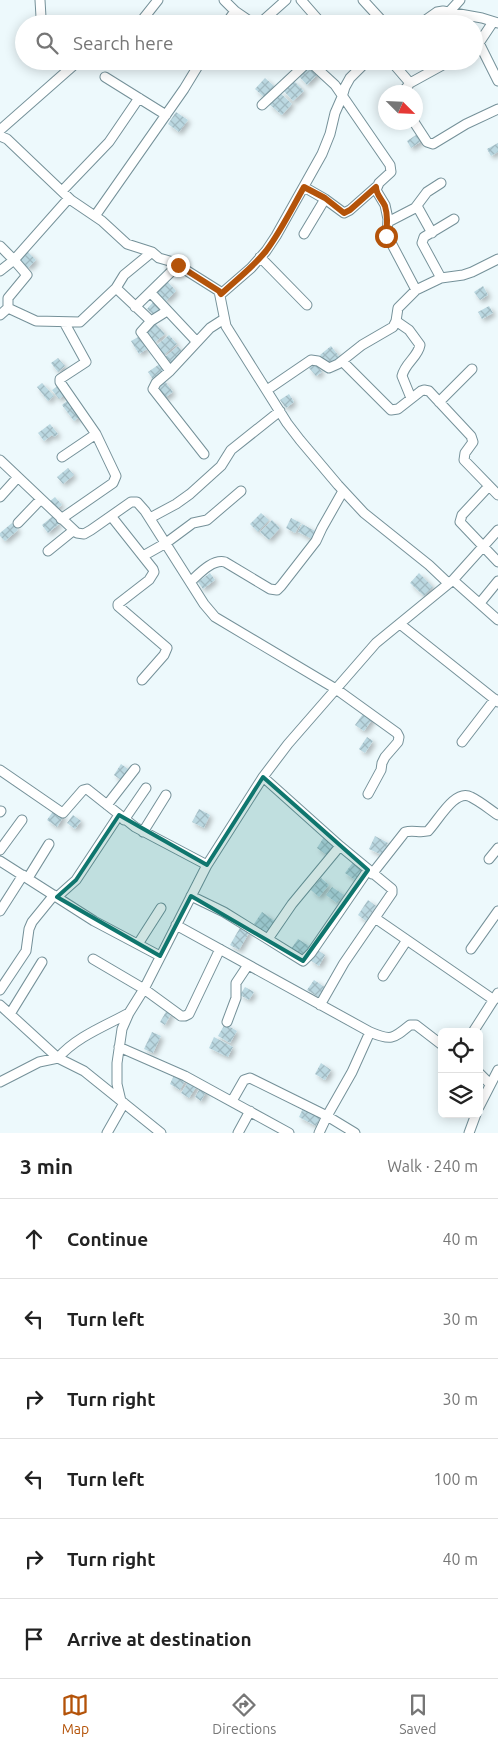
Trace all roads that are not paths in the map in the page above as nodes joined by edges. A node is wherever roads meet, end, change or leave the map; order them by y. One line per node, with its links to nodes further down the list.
1 (40, 0): 10 (street)
2 (158, 0): 11 (street)
3 (224, 0): 8 (street)
4 (286, 0): 14 (street)
5 (301, 0): 15 (street)
6 (363, 0): 16 (street)
7 (459, 0): 9 (street)
8 (235, 10): 12 (street); 13 (street)
9 (449, 12): 17 (street); 18 (street)
10 (41, 15)
11 (146, 15)
12 (232, 15)
13 (242, 15)
14 (269, 15)
15 (314, 15)
16 (377, 15)
17 (433, 15)
18 (463, 15)
19 (483, 19): 20 (street)
20 (496, 22): 21 (street)
21 (483, 38)
22 (483, 56): 31 (street)
23 (68, 70): 38 (street)
24 (195, 70): 37 (street)
25 (299, 70): 35 (street)
26 (319, 70): 33 (street)
27 (358, 70): 33 (street)
28 (399, 70): 32 (street)
29 (434, 70): 32 (street)
30 (105, 76): 34 (street)
31 (498, 81)
32 (410, 83)
33 (342, 96): 42 (street); 43 (street)
34 (140, 98): 37 (street); 44 (street)
35 (262, 105)
36 (498, 109): 39 (street)
37 (166, 115): 47 (street)
38 (0, 130)
39 (419, 130)
40 (0, 136): 44 (street)
41 (440, 183): 46 (street)
42 (304, 187): 45 (street); 54 (street)
43 (376, 187): 45 (street); 49 (street)
44 (65, 195): 47 (street); 55 (street)
45 (325, 198): 51 (street)
46 (417, 206): 49 (street); 50 (street)
47 (95, 216): 53 (street)
48 (454, 219): 50 (street)
49 (388, 222): 61 (street)
50 (432, 232): 59 (street)
51 (304, 234)
52 (0, 246): 55 (street)
53 (152, 252): 57 (street); 60 (street)
54 (260, 257): 63 (street); 64 (street)
55 (14, 260): 58 (street); 66 (street)
56 (496, 263): 59 (street)
57 (178, 265): 62 (street); 63 (street)
58 (0, 271)
59 (440, 278): 61 (street)
60 (116, 288): 65 (street); 72 (street)
61 (416, 290): 71 (street)
62 (151, 293): 65 (street); 67 (street)
63 (221, 294): 69 (street)
64 (308, 305)
65 (135, 307): 70 (street)
66 (8, 308): 68 (street); 72 (street)
67 (167, 310): 70 (street); 73 (street)
68 (0, 316)
69 (224, 319): 73 (street); 77 (street)
70 (151, 321): 76 (street)
71 (396, 321): 74 (street); 78 (street)
72 (64, 322): 81 (street)
73 (197, 342): 76 (street)
74 (342, 361): 77 (street); 78 (street)
75 (472, 369): 79 (street)
76 (170, 371): 82 (street)
77 (267, 390): 80 (street)
78 (411, 398): 79 (street)
79 (439, 402): 86 (street)
80 (280, 411): 88 (street); 93 (street)
81 (96, 434): 83 (street); 94 (street)
82 (204, 454)
83 (62, 457)
84 (0, 460): 85 (street)
85 (18, 477): 90 (street); 91 (street)
86 (489, 486): 89 (street); 99 (street)
87 (241, 491): 98 (street)
88 (343, 491): 103 (street); 105 (street)
89 (498, 495)
90 (0, 497)
91 (41, 499): 94 (street); 95 (street)
92 (112, 516): 93 (street); 96 (street); 101 (street)
93 (150, 518): 98 (street)
94 (61, 519): 96 (street)
95 (18, 523)
96 (74, 530): 100 (street)
97 (498, 530): 99 (street)
98 (166, 543): 101 (street); 105 (street)
99 (483, 547): 102 (street); 103 (street)
100 (48, 552)
101 (143, 556): 109 (street)
102 (498, 562)
103 (451, 581): 106 (street); 108 (street)
104 (498, 581): 106 (street)
105 (190, 582): 110 (street)
106 (480, 603): 107 (street)
107 (498, 620)
108 (400, 624): 110 (street); 111 (street)
109 (142, 680)
110 (336, 689): 115 (street); 117 (street)
111 (496, 701): 112 (street)
112 (462, 742)
113 (135, 768): 119 (street)
114 (0, 770): 119 (street)
115 (263, 776): 125 (street); 130 (street)
116 (146, 788): 121 (street)
117 (368, 794)
118 (166, 795): 123 (street)
119 (107, 805): 121 (street)
120 (498, 815): 131 (street)
121 (121, 817): 123 (street); 133 (street)
122 (22, 820): 127 (street)
123 (143, 832): 130 (street)
124 (49, 844): 132 (street)
125 (340, 846): 131 (street); 141 (street)
126 (498, 848): 128 (street)
127 (0, 850)
128 (489, 859)
129 (0, 861): 132 (street)
130 (206, 865): 134 (street)
131 (370, 872): 138 (street); 141 (street)
132 (25, 877): 133 (street); 136 (street)
133 (55, 896): 143 (street); 152 (street)
134 (191, 896): 140 (street); 141 (street)
135 (161, 908): 143 (street)
136 (0, 911)
137 (498, 911): 139 (street)
138 (375, 918): 142 (street); 155 (street)
139 (495, 923): 145 (street)
140 (176, 925): 144 (street); 146 (street)
141 (268, 939)
142 (407, 940): 150 (street); 153 (street)
143 (138, 944): 146 (street)
144 (220, 949): 149 (street); 151 (street)
145 (471, 949)
146 (160, 956): 151 (street)
147 (93, 959): 151 (street)
148 (42, 962): 157 (street)
149 (248, 965): 155 (street); 158 (street)
150 (383, 976)
151 (144, 989): 156 (street)
152 (0, 990)
153 (496, 997): 159 (street)
154 (0, 1005): 157 (street)
155 (320, 1005): 160 (street)
156 (129, 1013): 162 (street); 163 (street)
157 (10, 1014): 163 (street)
158 (226, 1022)
159 (476, 1028)
160 (370, 1032): 161 (street); 172 (street)
161 (438, 1041)
162 (119, 1047): 169 (street); 170 (street)
163 (58, 1058): 166 (street); 170 (street)
164 (498, 1070): 167 (street)
165 (483, 1077): 167 (street)
166 (0, 1082)
167 (490, 1084): 168 (street)
168 (483, 1099)
169 (232, 1101): 171 (street); 172 (street)
170 (122, 1102): 174 (street); 175 (street)
171 (250, 1111): 176 (street); 177 (street)
172 (326, 1116): 178 (street); 179 (street)
173 (475, 1118): 180 (street)
174 (107, 1133)
175 (161, 1133)
176 (238, 1133)
177 (290, 1133)
178 (319, 1133)
179 (355, 1133)
180 (469, 1133)

